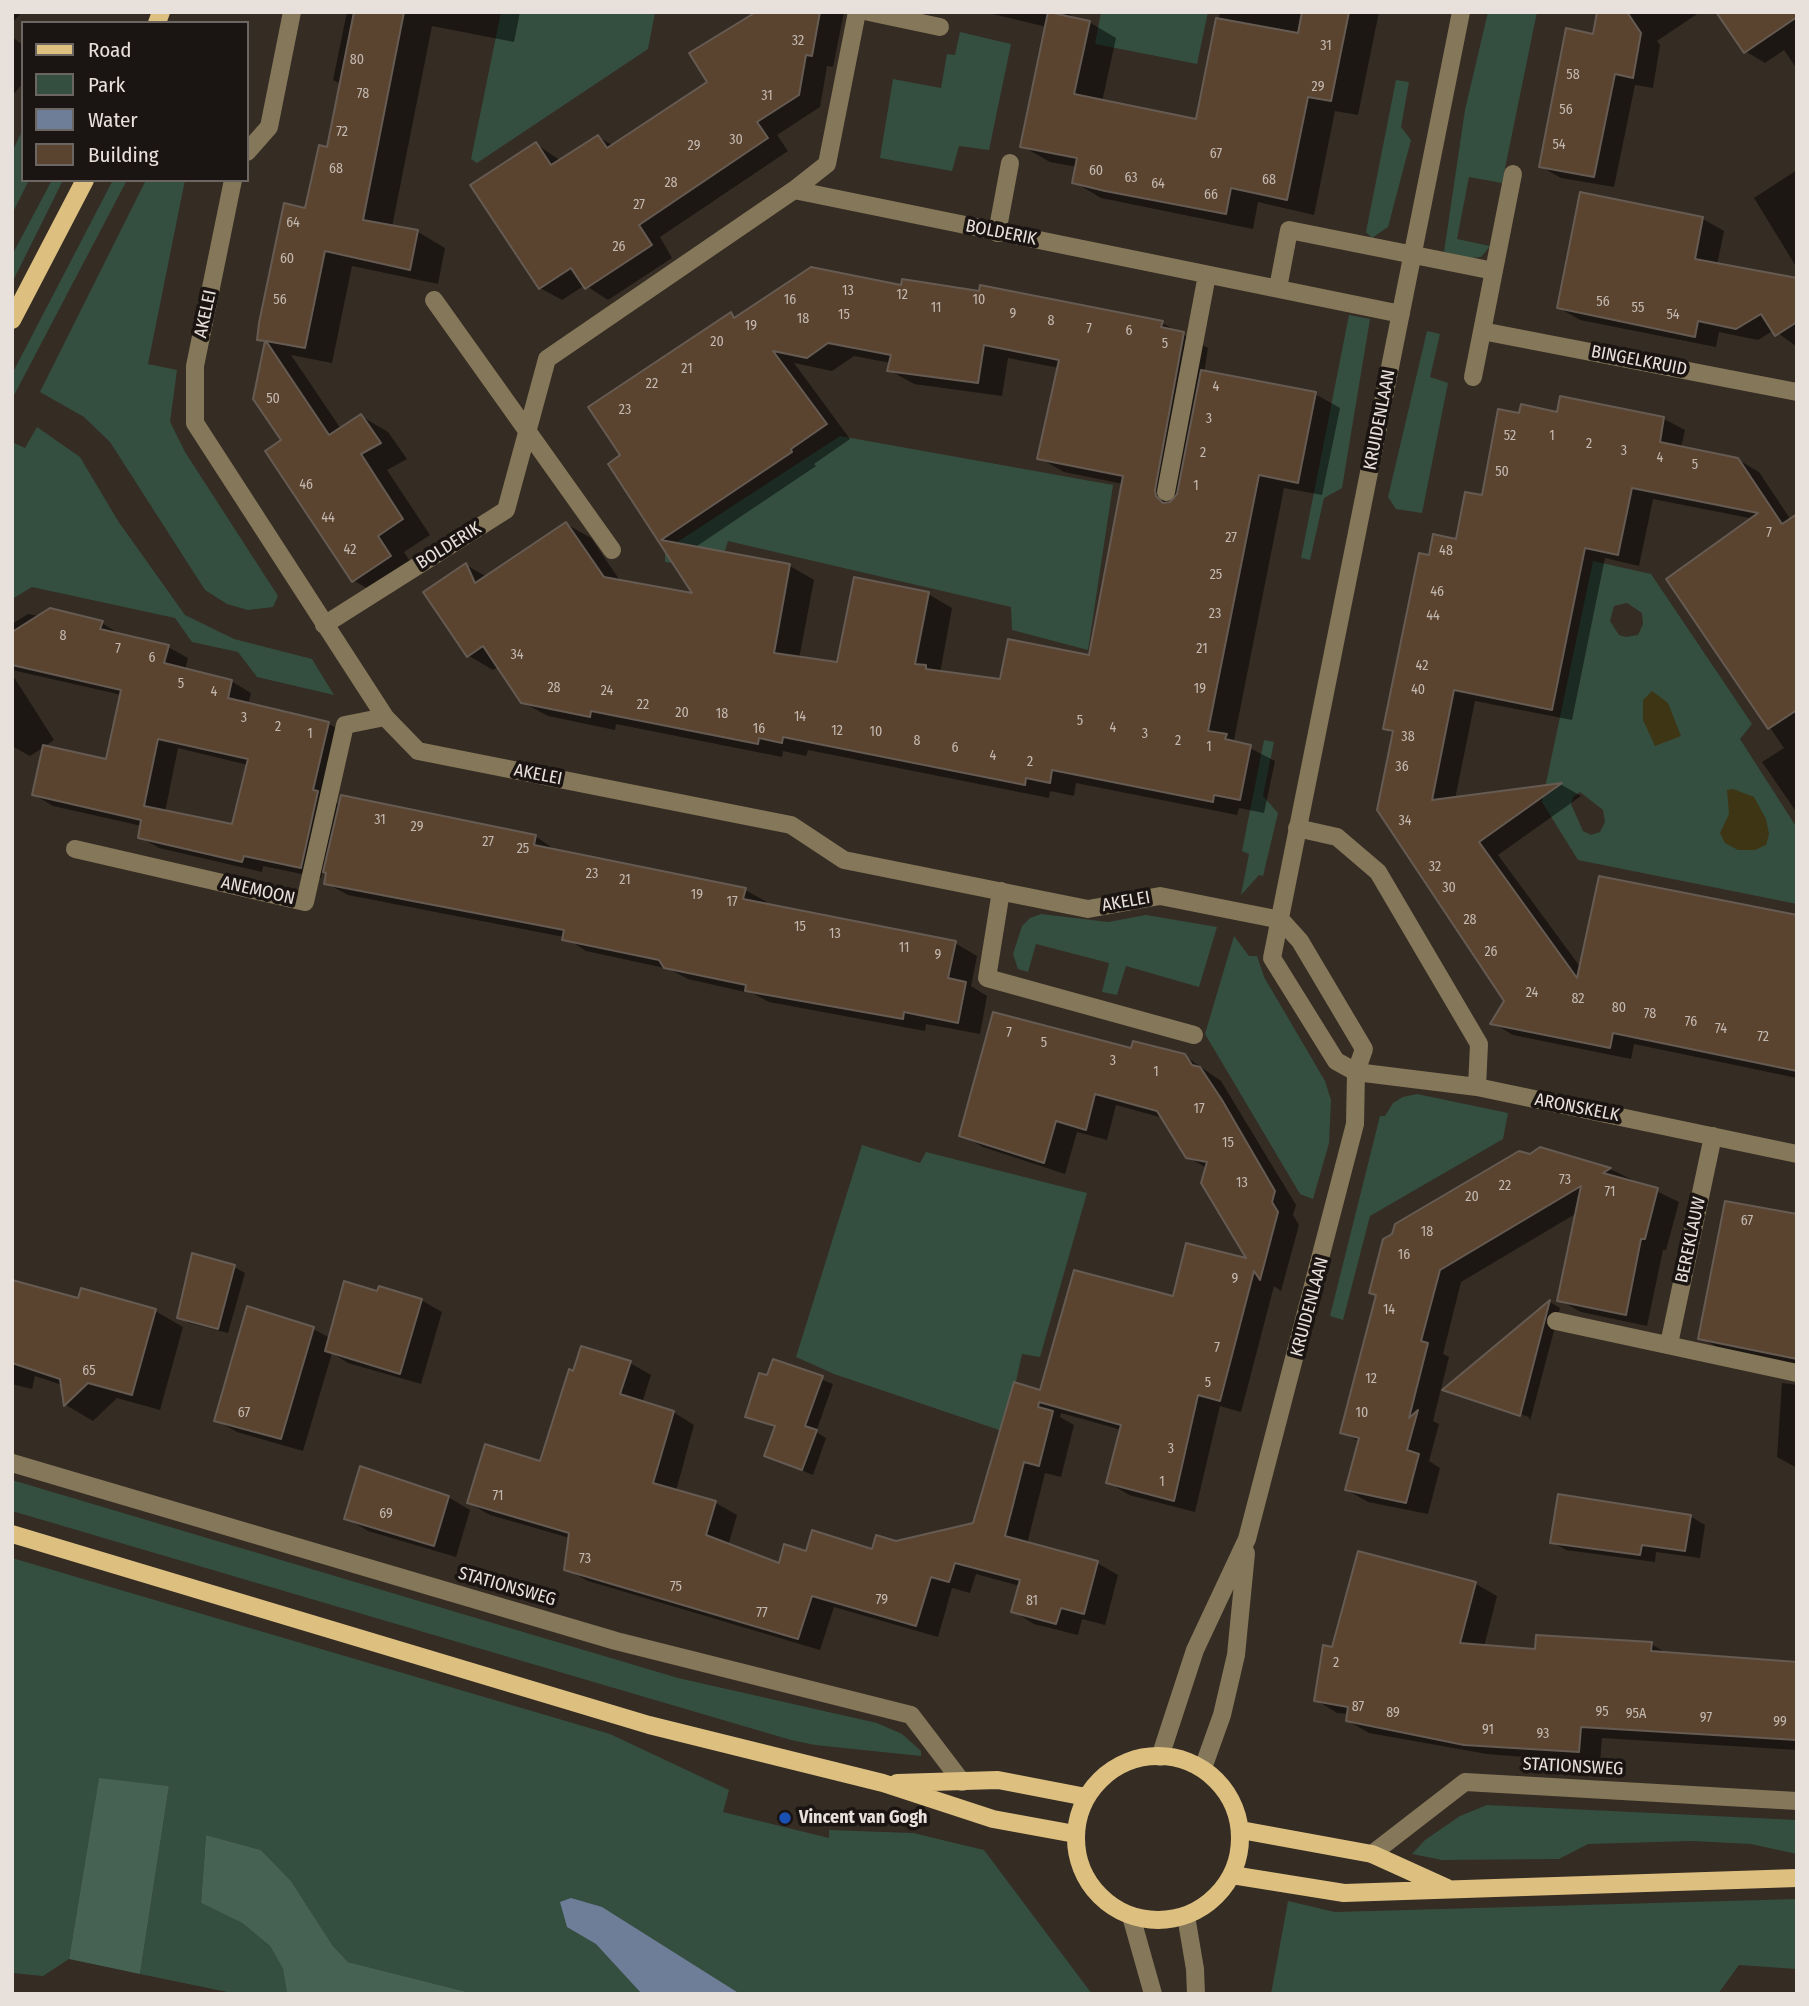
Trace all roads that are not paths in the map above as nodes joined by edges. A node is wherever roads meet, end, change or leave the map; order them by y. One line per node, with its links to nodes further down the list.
1 (292, 12): 6 (street)
2 (857, 12): 11 (street, BOLDERIK)
3 (869, 12): 5 (street)
4 (1461, 12): 13 (street, KRUIDENLAAN)
5 (940, 26)
6 (248, 151)
7 (1010, 163): 12 (street)
8 (1513, 174): 14 (street)
9 (84, 182): 19 (main road)
10 (233, 182): 26 (street, AKELEI)
11 (794, 190): 12 (street, BOLDERIK); 23 (street, BOLDERIK)
12 (997, 233): 15 (street, BOLDERIK)
13 (1413, 255): 14 (street); 16 (street); 18 (street, KRUIDENLAAN)
14 (1494, 271): 20 (street)
15 (1207, 275): 16 (street, BOLDERIK); 24 (street)
16 (1278, 288): 18 (street, BOLDERIK)
17 (434, 300): 23 (street)
18 (1401, 314): 28 (street, KRUIDENLAAN)
19 (12, 320)
20 (1482, 331): 21 (street); 22 (street, BINGELKRUID)
21 (1472, 377)
22 (1797, 392)
23 (527, 433): 25 (street); 26 (street, BOLDERIK)
24 (1166, 492)
25 (612, 550)
26 (324, 625): 27 (street, AKELEI)
27 (386, 717): 29 (street, ANEMOON); 30 (street, AKELEI)
28 (1297, 828): 31 (street, KRUIDENLAAN); 34 (street)
29 (75, 849)
30 (1001, 891): 31 (street, AKELEI); 32 (street)
31 (1281, 920): 33 (street, KRUIDENLAAN); 33 (street, KRUIDENLAAN)
32 (1194, 1035)
33 (1356, 1072): 34 (street, ARONSKELK); 42 (street, KRUIDENLAAN)
34 (1477, 1087): 35 (street, ARONSKELK)
35 (1713, 1136): 36 (street, ARONSKELK); 38 (street, BEREKLAUW)
36 (1797, 1154)
37 (1556, 1321): 38 (street)
38 (1669, 1344): 39 (street)
39 (1797, 1373)
40 (12, 1463): 45 (street, STATIONSWEG)
41 (12, 1534): 46 (main road)
42 (1247, 1539): 43 (street, KRUIDENLAAN); 44 (street, KRUIDENLAAN)
43 (1160, 1757): 44 (main road); 47 (main road)
44 (1203, 1768): 49 (main road)
45 (962, 1782): 46 (main road); 47 (main road)
46 (883, 1783): 50 (main road)
47 (1086, 1797): 50 (main road)
48 (1797, 1801): 51 (street, STATIONSWEG)
49 (1241, 1830): 51 (main road); 52 (main road)
50 (1075, 1834): 55 (main road)
51 (1372, 1854): 54 (main road)
52 (1232, 1875): 54 (main road); 56 (main road)
53 (1797, 1878): 54 (main road)
54 (1450, 1889)
55 (1131, 1916): 56 (main road); 57 (street)
56 (1186, 1916): 58 (street)
57 (1153, 1994)
58 (1196, 1994)

